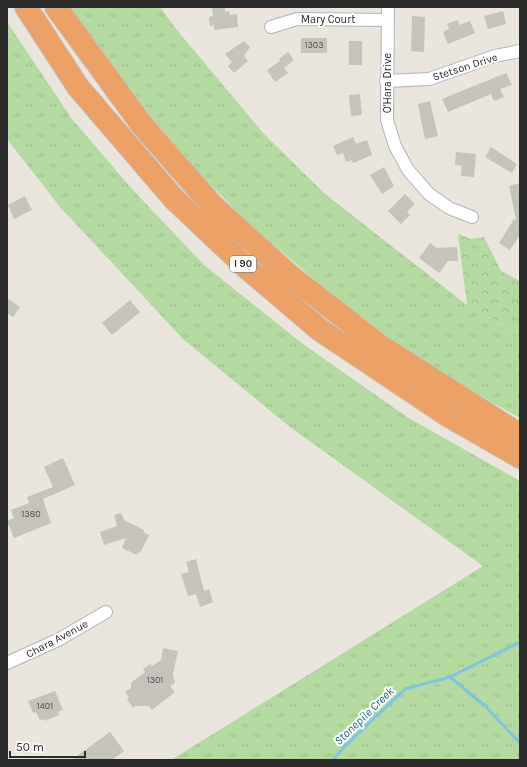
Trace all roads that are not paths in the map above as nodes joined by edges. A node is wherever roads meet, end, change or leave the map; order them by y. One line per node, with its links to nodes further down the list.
1 (26, 7): 12 (highway, I 90)
2 (56, 7): 9 (highway, I 90)
3 (388, 7): 4 (street, O'Hara Drive)
4 (387, 20): 5 (street, Mary Court); 7 (street, O'Hara Drive)
5 (271, 27)
6 (520, 50): 7 (street, Stetson Drive)
7 (386, 81): 8 (street, O'Hara Drive)
8 (472, 217)
9 (432, 380): 10 (highway, I 90); 11 (highway, I 90)
10 (520, 428)
11 (520, 435)
12 (520, 457)
13 (106, 612): 14 (street, Chara Avenue)
14 (7, 663)

